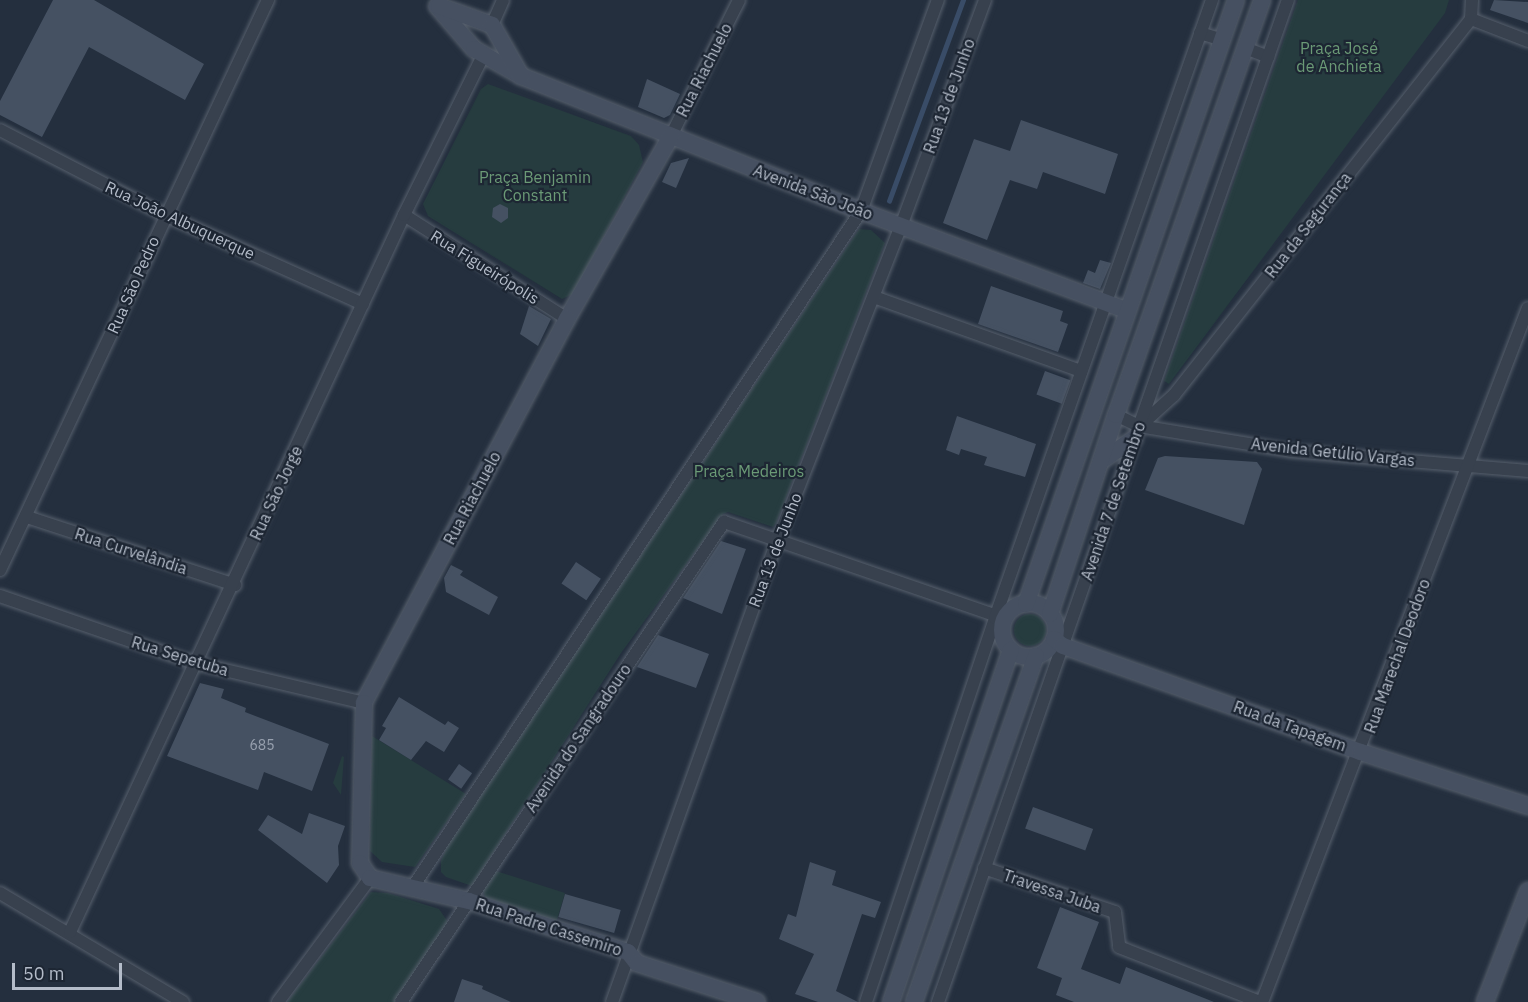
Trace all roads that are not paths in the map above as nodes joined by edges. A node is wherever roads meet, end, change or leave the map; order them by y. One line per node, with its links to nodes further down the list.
1 (268, 0): 25 (street, Rua São Pedro)
2 (504, 0): 13 (street)
3 (739, 0): 23 (street, Rua Riachuelo)
4 (938, 0): 24 (street)
5 (985, 0): 27 (street, Rua 13 de Junho)
6 (1212, 0): 14 (street)
7 (1236, 0): 15 (main road)
8 (1263, 0): 18 (main road, Avenida 7 de Setembro)
9 (1288, 0): 20 (street, Avenida 7 de Setembro)
10 (1473, 0): 12 (street)
11 (432, 3): 13 (main road, Avenida São João); 17 (main road, Avenida São João)
12 (1470, 19): 16 (street); 37 (street, Rua da Segurança)
13 (491, 28): 17 (main road); 19 (main road); 21 (main road)
14 (1200, 33): 15 (street); 29 (street)
15 (1223, 40): 32 (main road)
16 (1528, 41)
17 (468, 43): 19 (main road, Avenida São João)
18 (1245, 48): 20 (street); 36 (main road, Avenida 7 de Setembro)
19 (484, 54): 21 (main road, Avenida São João); 26 (street, Rua São Jorge)
20 (1268, 57): 37 (street, Avenida 7 de Setembro)
21 (522, 76): 23 (main road, Avenida São João)
22 (0, 130): 25 (street, Rua João Albuquerque)
23 (671, 136): 24 (main road, Avenida São João); 33 (main road, Rua Riachuelo)
24 (861, 211): 27 (main road, Avenida São João); 58 (street)
25 (165, 215): 30 (street, Rua João Albuquerque); 41 (street, Rua São Pedro)
26 (404, 215): 30 (street, Rua São Jorge); 33 (street, Rua Figueirópolis)
27 (902, 226): 28 (street, Rua 13 de Junho); 29 (main road, Avenida São João)
28 (874, 297): 34 (street); 42 (street, Rua 13 de Junho)
29 (1106, 303): 32 (main road, Avenida São João); 34 (street)
30 (363, 304): 44 (street, Rua São Jorge)
31 (1528, 308): 39 (street, Rua Marechal Deodoro)
32 (1126, 310): 35 (main road)
33 (567, 319): 53 (main road, Rua Riachuelo)
34 (1081, 371): 48 (street)
35 (1100, 393): 36 (main road); 46 (main road)
36 (1116, 415): 37 (street, Avenida Getúlio Vargas); 38 (main road, Avenida 7 de Setembro)
37 (1136, 432): 38 (main road); 39 (street, Avenida Getúlio Vargas); 49 (street, Avenida 7 de Setembro)
38 (1101, 461): 47 (main road, Avenida 7 de Setembro)
39 (1468, 465): 40 (street, Avenida Getúlio Vargas); 54 (street, Rua Marechal Deodoro)
40 (1528, 471)
41 (27, 517): 43 (street, Rua São Pedro); 44 (street, Rua Curvelândia)
42 (777, 542): 48 (street); 61 (street, Avenida do Sangradouro); 63 (street, Rua 13 de Junho)
43 (0, 570)
44 (235, 585): 52 (street, Rua São Jorge)
45 (0, 596): 52 (street, Rua Sepetuba)
46 (1026, 604): 47 (main road); 48 (main road)
47 (1050, 614): 49 (main road)
48 (1000, 618): 50 (main road); 69 (street)
49 (1059, 642): 51 (main road); 54 (main road, Rua da Tapagem); 56 (street, Avenida 7 de Setembro)
50 (1011, 650): 51 (main road); 70 (main road)
51 (1036, 656): 71 (main road)
52 (195, 663): 53 (street, Rua Sepetuba); 62 (street, Rua São Jorge)
53 (364, 703): 57 (main road, Rua Riachuelo)
54 (1361, 752): 55 (main road, Rua da Tapagem); 73 (street, Rua Marechal Deodoro)
55 (1528, 806)
56 (984, 868): 72 (street, Avenida 7 de Setembro); 73 (street, Travessa Juba)
57 (369, 878): 58 (main road, Rua Padre Cassemiro); 65 (street)
58 (413, 887): 61 (main road, Rua Padre Cassemiro)
59 (1528, 891): 74 (main road)
60 (0, 892): 62 (street)
61 (469, 901): 63 (main road, Rua Padre Cassemiro); 66 (street, Avenida do Sangradouro)
62 (70, 932): 64 (street)
63 (628, 952): 67 (street, Rua 13 de Junho); 68 (main road, Rua Padre Cassemiro)
64 (183, 1002)
65 (278, 1002)
66 (401, 1002)
67 (612, 1002)
68 (757, 1002)
69 (866, 1002)
70 (891, 1002)
71 (914, 1002)
72 (938, 1002)
73 (1261, 1002)
74 (1485, 1002)

